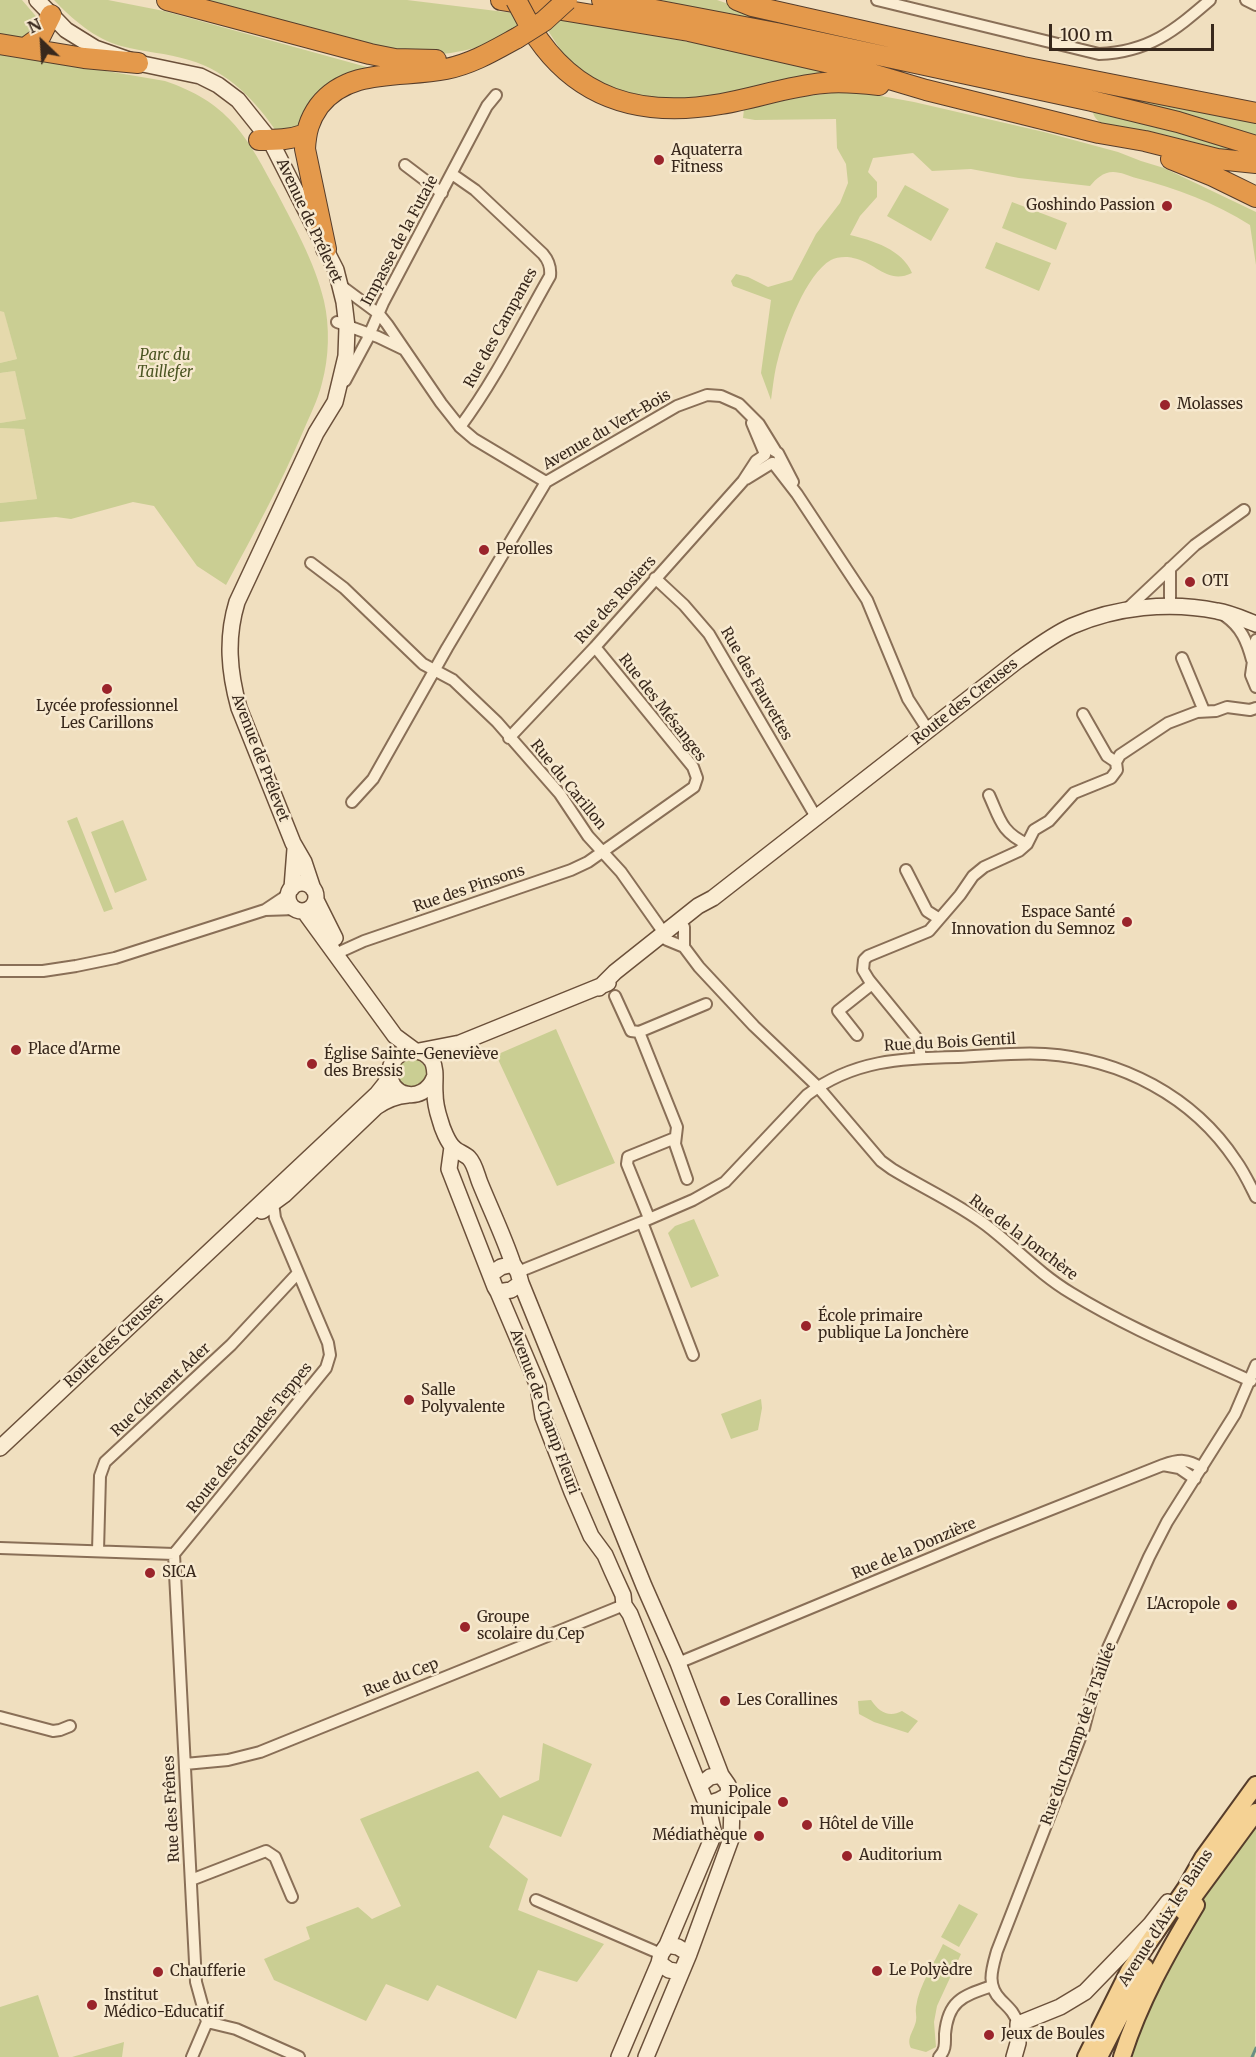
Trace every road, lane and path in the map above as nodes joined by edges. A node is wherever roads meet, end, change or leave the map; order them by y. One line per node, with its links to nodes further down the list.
1 (37, 0): 13 (street, Avenue de Prélevet)
2 (167, 0): 14 (highway)
3 (501, 0): 18 (highway)
4 (516, 0): 14 (highway, bridge)
5 (567, 0): 14 (highway, bridge)
6 (602, 0): 20 (highway)
7 (737, 0): 12 (highway)
8 (877, 0): 9 (street)
9 (1210, 0)
10 (1246, 0): 11 (street)
11 (1256, 5)
12 (771, 9): 20 (highway); 21 (highway)
13 (51, 15): 16 (highway); 17 (street, Avenue de Prélevet)
14 (524, 33): 18 (highway); 23 (highway)
15 (0, 44): 16 (highway)
16 (25, 48): 17 (highway)
17 (138, 63): 24 (street, Avenue de Prélevet)
18 (926, 90): 22 (highway)
19 (496, 95): 28 (street, Impasse de la Futaie)
20 (1092, 101): 25 (highway)
21 (1256, 113)
22 (1098, 133): 26 (highway); 30 (highway)
23 (306, 134): 24 (highway); 31 (highway)
24 (265, 140): 31 (street, Avenue de Prélevet); 35 (street, Avenue de Prélevet)
25 (1256, 146)
26 (1256, 163)
27 (405, 165): 29 (street)
28 (452, 174): 29 (street, Impasse de la Futaie); 39 (street, Rue des Campanes)
29 (442, 193): 34 (street, Impasse de la Futaie)
30 (1256, 197)
31 (326, 249): 32 (street, Avenue de Prélevet)
32 (340, 285): 33 (street); 35 (street, Avenue de Prélevet)
33 (365, 304): 34 (street); 35 (street)
34 (379, 314): 36 (street, Impasse de la Futaie); 37 (street)
35 (343, 322): 36 (street); 38 (street, Avenue de Prélevet); 40 (street, Avenue de Prélevet)
36 (369, 334): 37 (street); 38 (street, Impasse de la Futaie)
37 (403, 350): 39 (street)
38 (335, 402): 40 (street, Avenue de Prélevet)
39 (460, 427): 42 (street)
40 (316, 433): 67 (street, Avenue de Prélevet)
41 (772, 457): 42 (street, Avenue du Vert-Bois); 46 (street, Rue des Rosiers); 60 (street, Avenue du Vert-Bois)
42 (546, 482): 55 (street, Avenue du Vert-Bois)
43 (1244, 510): 45 (street)
44 (311, 563): 55 (street, Rue du Carillon)
45 (1170, 568): 47 (street); 48 (street)
46 (655, 578): 52 (street, Rue des Rosiers); 65 (street, Rue des Fauvettes)
47 (1170, 607): 48 (street, Route des Creuses); 49 (street, Route des Creuses)
48 (1126, 610): 60 (street, Route des Creuses)
49 (1217, 611): 50 (street, Route des Creuses); 54 (street)
50 (1256, 624)
51 (1256, 640): 54 (street)
52 (595, 647): 61 (street, Rue des Rosiers); 68 (street, Rue des Mésanges)
53 (1182, 658): 58 (street)
54 (1254, 658): 56 (street)
55 (434, 670): 61 (street, Rue du Carillon); 64 (street)
56 (1256, 687)
57 (1256, 708): 58 (street)
58 (1204, 711): 62 (street)
59 (1083, 714): 62 (street)
60 (928, 730): 65 (street, Route des Creuses)
61 (509, 738): 68 (street, Rue du Carillon)
62 (1116, 762): 66 (street)
63 (989, 795): 66 (street)
64 (352, 802)
65 (816, 817): 71 (street, Route des Creuses)
66 (1027, 844): 74 (street)
67 (295, 849): 70 (street, Avenue de Prélevet); 72 (street, Avenue de Prélevet)
68 (603, 852): 76 (street, Rue du Carillon); 78 (street, Rue des Pinsons)
69 (906, 870): 74 (street)
70 (290, 891): 72 (street); 72 (street); 73 (street)
71 (713, 898): 75 (street, Route des Creuses); 76 (street, Route des Creuses)
72 (307, 902): 73 (street); 78 (street, Avenue de Prélevet); 81 (street, Avenue de Prélevet)
73 (265, 910): 79 (street)
74 (938, 918): 80 (street)
75 (684, 927): 76 (street, Route des Creuses); 77 (street)
76 (666, 937): 77 (street); 87 (street, Route des Creuses)
77 (684, 947): 92 (street, Rue de la Jonchère)
78 (342, 951): 81 (street, Avenue de Prélevet)
79 (0, 971)
80 (872, 984): 86 (street); 89 (street)
81 (359, 985): 84 (street, Avenue de Prélevet)
82 (615, 996): 85 (street)
83 (706, 1004): 85 (street)
84 (381, 1018): 88 (street, Avenue de Prélevet); 90 (street, Avenue de Prélevet)
85 (639, 1032): 95 (street)
86 (857, 1035)
87 (460, 1043): 88 (street, Route des Creuses); 91 (street, Route des Creuses)
88 (417, 1051): 90 (street); 91 (street)
89 (921, 1058): 92 (street, Rue du Bois Gentil); 99 (street, Rue du Bois Gentil)
90 (391, 1068): 93 (street); 97 (street, Route des Creuses)
91 (434, 1072): 93 (street); 94 (street, Avenue de Champ Fleuri)
92 (818, 1087): 101 (street, Rue du Bois Gentil); 109 (street, Rue de la Jonchère)
93 (412, 1095): 94 (street, Avenue de Champ Fleuri); 100 (street, Route des Creuses)
94 (440, 1121): 96 (street, Avenue de Champ Fleuri)
95 (675, 1138): 98 (street); 101 (street)
96 (452, 1147): 103 (street, Avenue de Champ Fleuri); 105 (street, Avenue de Champ Fleuri)
97 (289, 1175): 100 (street); 102 (street, Route des Creuses)
98 (687, 1179)
99 (1256, 1197)
100 (273, 1203): 102 (street, Route des Creuses); 104 (street, Route des Grandes Teppes)
101 (646, 1220): 103 (street, Rue du Bois Gentil); 107 (street)
102 (227, 1235): 110 (street, Route des Creuses)
103 (517, 1273): 105 (street); 106 (street); 117 (street, Avenue de Champ Fleuri)
104 (298, 1274): 115 (street, Rue Clément Ader); 116 (street, Route des Grandes Teppes)
105 (491, 1274): 106 (street, Avenue de Champ Fleuri)
106 (498, 1292): 119 (street, Avenue de Champ Fleuri)
107 (693, 1355)
108 (1256, 1365): 109 (street, Rue du Champ de la Taillée)
109 (1251, 1381): 112 (street, Rue du Champ de la Taillée)
110 (0, 1448)
111 (1163, 1465): 112 (street, Rue de la Donzière); 113 (street); 120 (street, Rue de la Donzière)
112 (1202, 1468): 113 (street, Rue du Champ de la Taillée)
113 (1195, 1479): 138 (street, Rue du Champ de la Taillée)
114 (0, 1548): 115 (street)
115 (98, 1551): 116 (street)
116 (174, 1554): 123 (street, Rue des Frênes)
117 (644, 1586): 118 (street, Avenue de Champ Fleuri); 119 (street)
118 (652, 1604): 119 (street); 120 (street, Avenue de Champ Fleuri)
119 (626, 1605): 123 (street, Rue du Cep); 125 (street, Avenue de Champ Fleuri)
120 (678, 1663): 124 (street, Avenue de Champ Fleuri)
121 (0, 1717): 122 (street)
122 (70, 1726)
123 (185, 1764): 132 (street, Rue des Frênes)
124 (721, 1775): 125 (street); 127 (street, Avenue de Champ Fleuri)
125 (700, 1785): 128 (street, Avenue de Champ Fleuri)
126 (1256, 1785): 131 (main road, Avenue d'Aix les Bains)
127 (729, 1794): 128 (street); 136 (street, Avenue de Champ Fleuri)
128 (707, 1803): 135 (street, Avenue de Champ Fleuri)
129 (1256, 1812): 130 (main road, Avenue d'Aix les Bains)
130 (1229, 1850): 148 (main road, Avenue d'Aix les Bains); 149 (main road)
131 (1203, 1858): 140 (street); 147 (main road, Avenue d'Aix les Bains)
132 (191, 1880): 133 (street); 139 (street, Rue des Frênes)
133 (292, 1897)
134 (536, 1900): 135 (street)
135 (662, 1954): 136 (street); 137 (street); 143 (street, Avenue de Champ Fleuri)
136 (688, 1954): 137 (street, Avenue de Champ Fleuri)
137 (680, 1972): 144 (street, Avenue de Champ Fleuri)
138 (992, 1986): 140 (street); 145 (street)
139 (207, 2022): 141 (street); 142 (street)
140 (1018, 2024): 146 (street)
141 (192, 2057)
142 (299, 2057)
143 (619, 2057)
144 (646, 2057)
145 (939, 2057)
146 (1014, 2057)
147 (1086, 2057)
148 (1099, 2057)
149 (1122, 2057)

